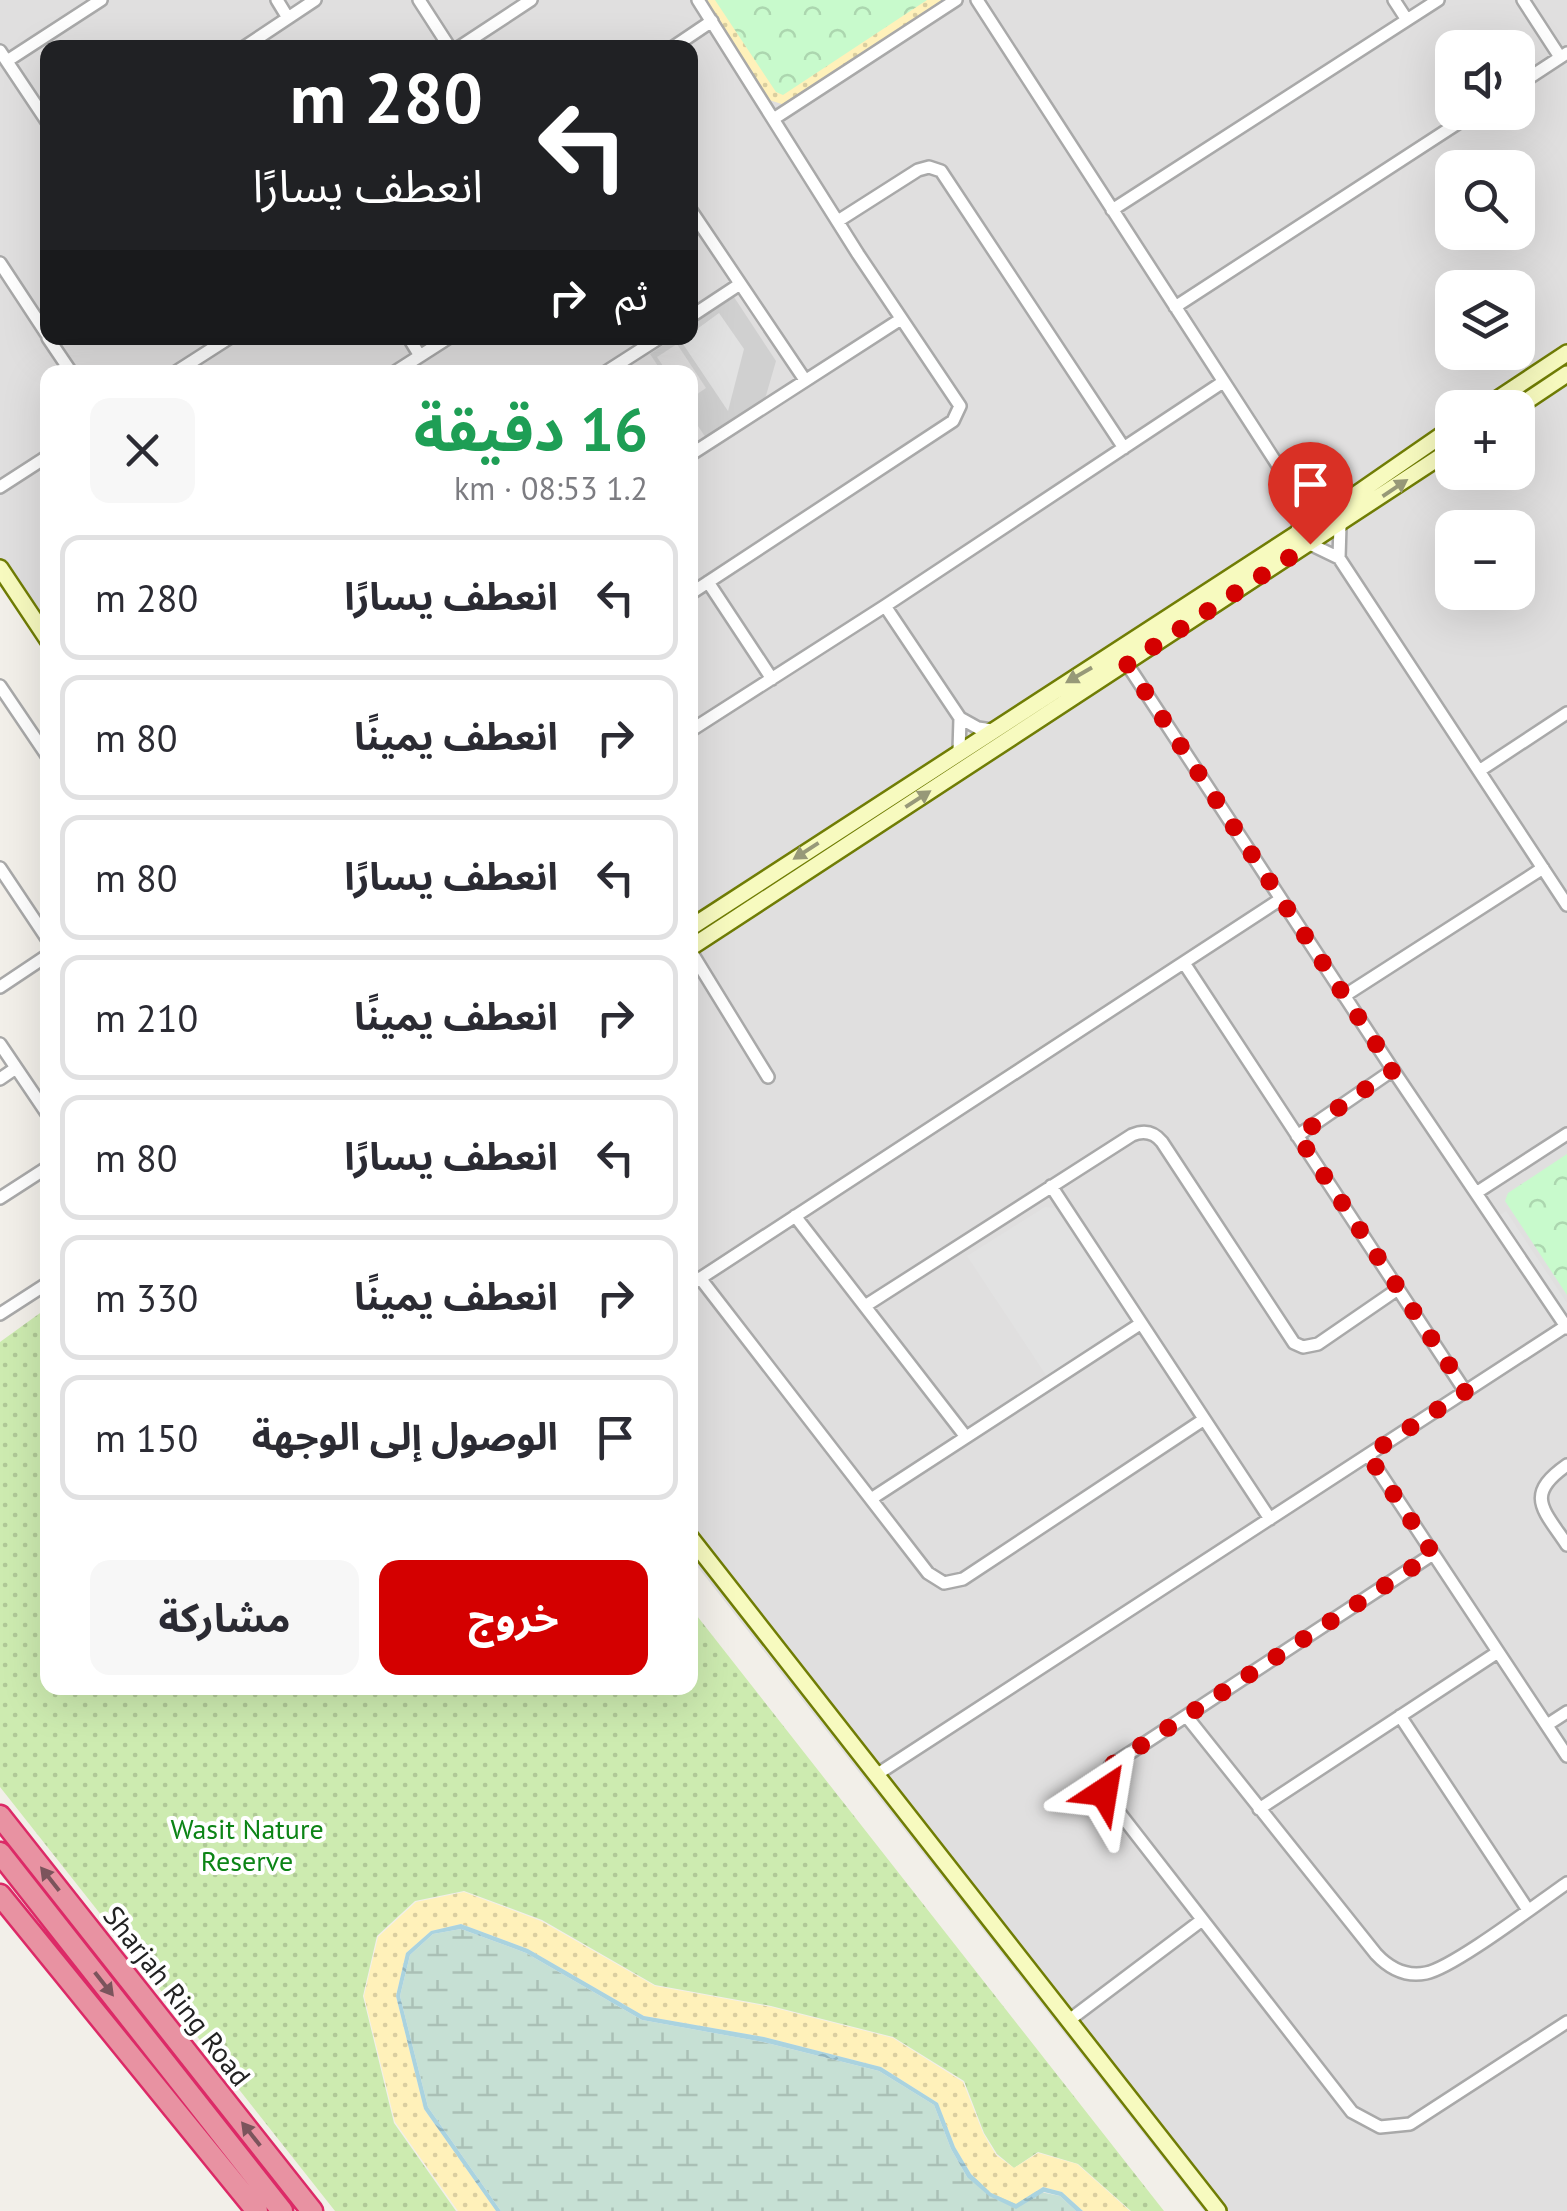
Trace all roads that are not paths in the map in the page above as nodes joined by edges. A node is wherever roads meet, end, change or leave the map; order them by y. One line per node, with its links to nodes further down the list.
1 (101, 0): 20 (street)
2 (277, 0): 12 (street)
3 (315, 0): 12 (street)
4 (419, 0): 16 (street)
5 (531, 0): 17 (street)
6 (698, 0): 14 (street)
7 (956, 0): 23 (street)
8 (977, 0): 25 (street)
9 (1394, 0): 13 (street)
10 (1438, 0): 13 (street)
11 (1523, 0): 19 (street)
12 (288, 18): 15 (street)
13 (1407, 20): 25 (street)
14 (712, 22): 18 (street); 23 (street)
15 (254, 40)
16 (448, 40)
17 (467, 40)
18 (684, 40)
19 (1564, 55): 21 (street)
20 (3, 56): 22 (street)
21 (1535, 74)
22 (40, 111)
23 (775, 118): 27 (street)
24 (1447, 130): 30 (street)
25 (1112, 210): 30 (street)
26 (698, 221): 29 (street)
27 (838, 221): 33 (street); 49 (street)
28 (0, 263): 32 (street)
29 (740, 284): 31 (street); 44 (street)
30 (1174, 308): 45 (street)
31 (698, 312)
32 (40, 313)
33 (901, 318): 44 (street); 60 (street)
34 (219, 345): 40 (street)
35 (413, 345): 39 (street)
36 (437, 345): 39 (street)
37 (648, 345): 42 (street)
38 (1567, 353): 46 (main road)
39 (420, 356): 41 (street)
40 (187, 365)
41 (405, 365)
42 (617, 365)
43 (1567, 374): 47 (main road)
44 (805, 380): 50 (street)
45 (1223, 382): 49 (street); 54 (street)
46 (1511, 390)
47 (1535, 395)
48 (1435, 441): 55 (main road)
49 (1124, 448): 62 (street)
50 (698, 450)
51 (1435, 459): 55 (main road, one-way to 51)
52 (40, 461): 53 (street)
53 (0, 486)
54 (1299, 498): 55 (street); 56 (street)
55 (1336, 518): 56 (main road); 57 (main road); 58 (street)
56 (1295, 536): 70 (main road, one-way to 70)
57 (1310, 544): 58 (street); 64 (main road)
58 (1338, 558): 73 (street)
59 (0, 568): 63 (main road)
60 (708, 582): 61 (street); 65 (street)
61 (698, 589)
62 (886, 606): 65 (street); 68 (street)
63 (40, 628)
64 (1127, 664): 76 (street); 80 (main road, one-way to 64)
65 (772, 679): 69 (street)
66 (0, 686): 71 (street)
67 (1567, 713): 73 (street)
68 (960, 718): 70 (street); 72 (street)
69 (698, 726)
70 (992, 730): 72 (main road)
71 (40, 746)
72 (960, 751): 78 (main road, one-way to 78)
73 (1479, 771): 75 (street)
74 (0, 868): 79 (street)
75 (1543, 868): 77 (street); 85 (street)
76 (1281, 899): 83 (street); 85 (street)
77 (1567, 905)
78 (698, 923)
79 (40, 928)
80 (698, 944)
81 (40, 961): 84 (street)
82 (698, 962): 89 (street)
83 (1184, 963): 93 (street); 98 (street)
84 (0, 987)
85 (1344, 996): 88 (street)
86 (0, 1044): 87 (street)
87 (16, 1068): 90 (street); 91 (street)
88 (1393, 1070): 93 (street); 96 (street)
89 (768, 1078)
90 (0, 1079)
91 (40, 1103)
92 (1567, 1134): 96 (street)
93 (1298, 1136): 102 (street)
94 (40, 1172): 97 (street)
95 (1051, 1186): 102 (street); 103 (street); 105 (street)
96 (1476, 1193): 106 (street)
97 (0, 1198)
98 (796, 1216): 99 (street); 103 (street)
99 (698, 1280)
100 (698, 1286): 112 (street)
101 (40, 1288): 104 (street)
102 (1398, 1289): 107 (street)
103 (865, 1306): 109 (street)
104 (0, 1314)
105 (1140, 1324): 108 (street); 109 (street)
106 (1566, 1327): 107 (street)
107 (1466, 1391): 110 (street)
108 (1203, 1420): 112 (street); 113 (street)
109 (966, 1437): 112 (street)
110 (1368, 1455): 113 (street); 116 (street)
111 (1567, 1465): 114 (street)
112 (871, 1499)
113 (1270, 1519): 123 (street)
114 (1567, 1545)
115 (698, 1547): 123 (main road)
116 (1433, 1554): 117 (street); 120 (street)
117 (1498, 1652): 119 (street); 121 (street)
118 (1567, 1712): 121 (street)
119 (1400, 1716): 124 (street); 129 (street)
120 (1187, 1717): 124 (street); 130 (street)
121 (1547, 1726): 122 (street)
122 (1567, 1756)
123 (876, 1775): 131 (main road)
124 (1259, 1808): 129 (street)
125 (0, 1816): 135 (highway, Sharjah Ring Road, one-way to 125)
126 (0, 1853): 134 (highway, Sharjah Ring Road, one-way to 134)
127 (1567, 1884): 129 (street)
128 (0, 1894): 133 (highway)
129 (1528, 1910)
130 (1202, 1920): 131 (street); 132 (street)
131 (1068, 2021): 136 (main road)
132 (1567, 2022)
133 (258, 2211)
134 (282, 2211)
135 (312, 2211)
136 (1218, 2211)

